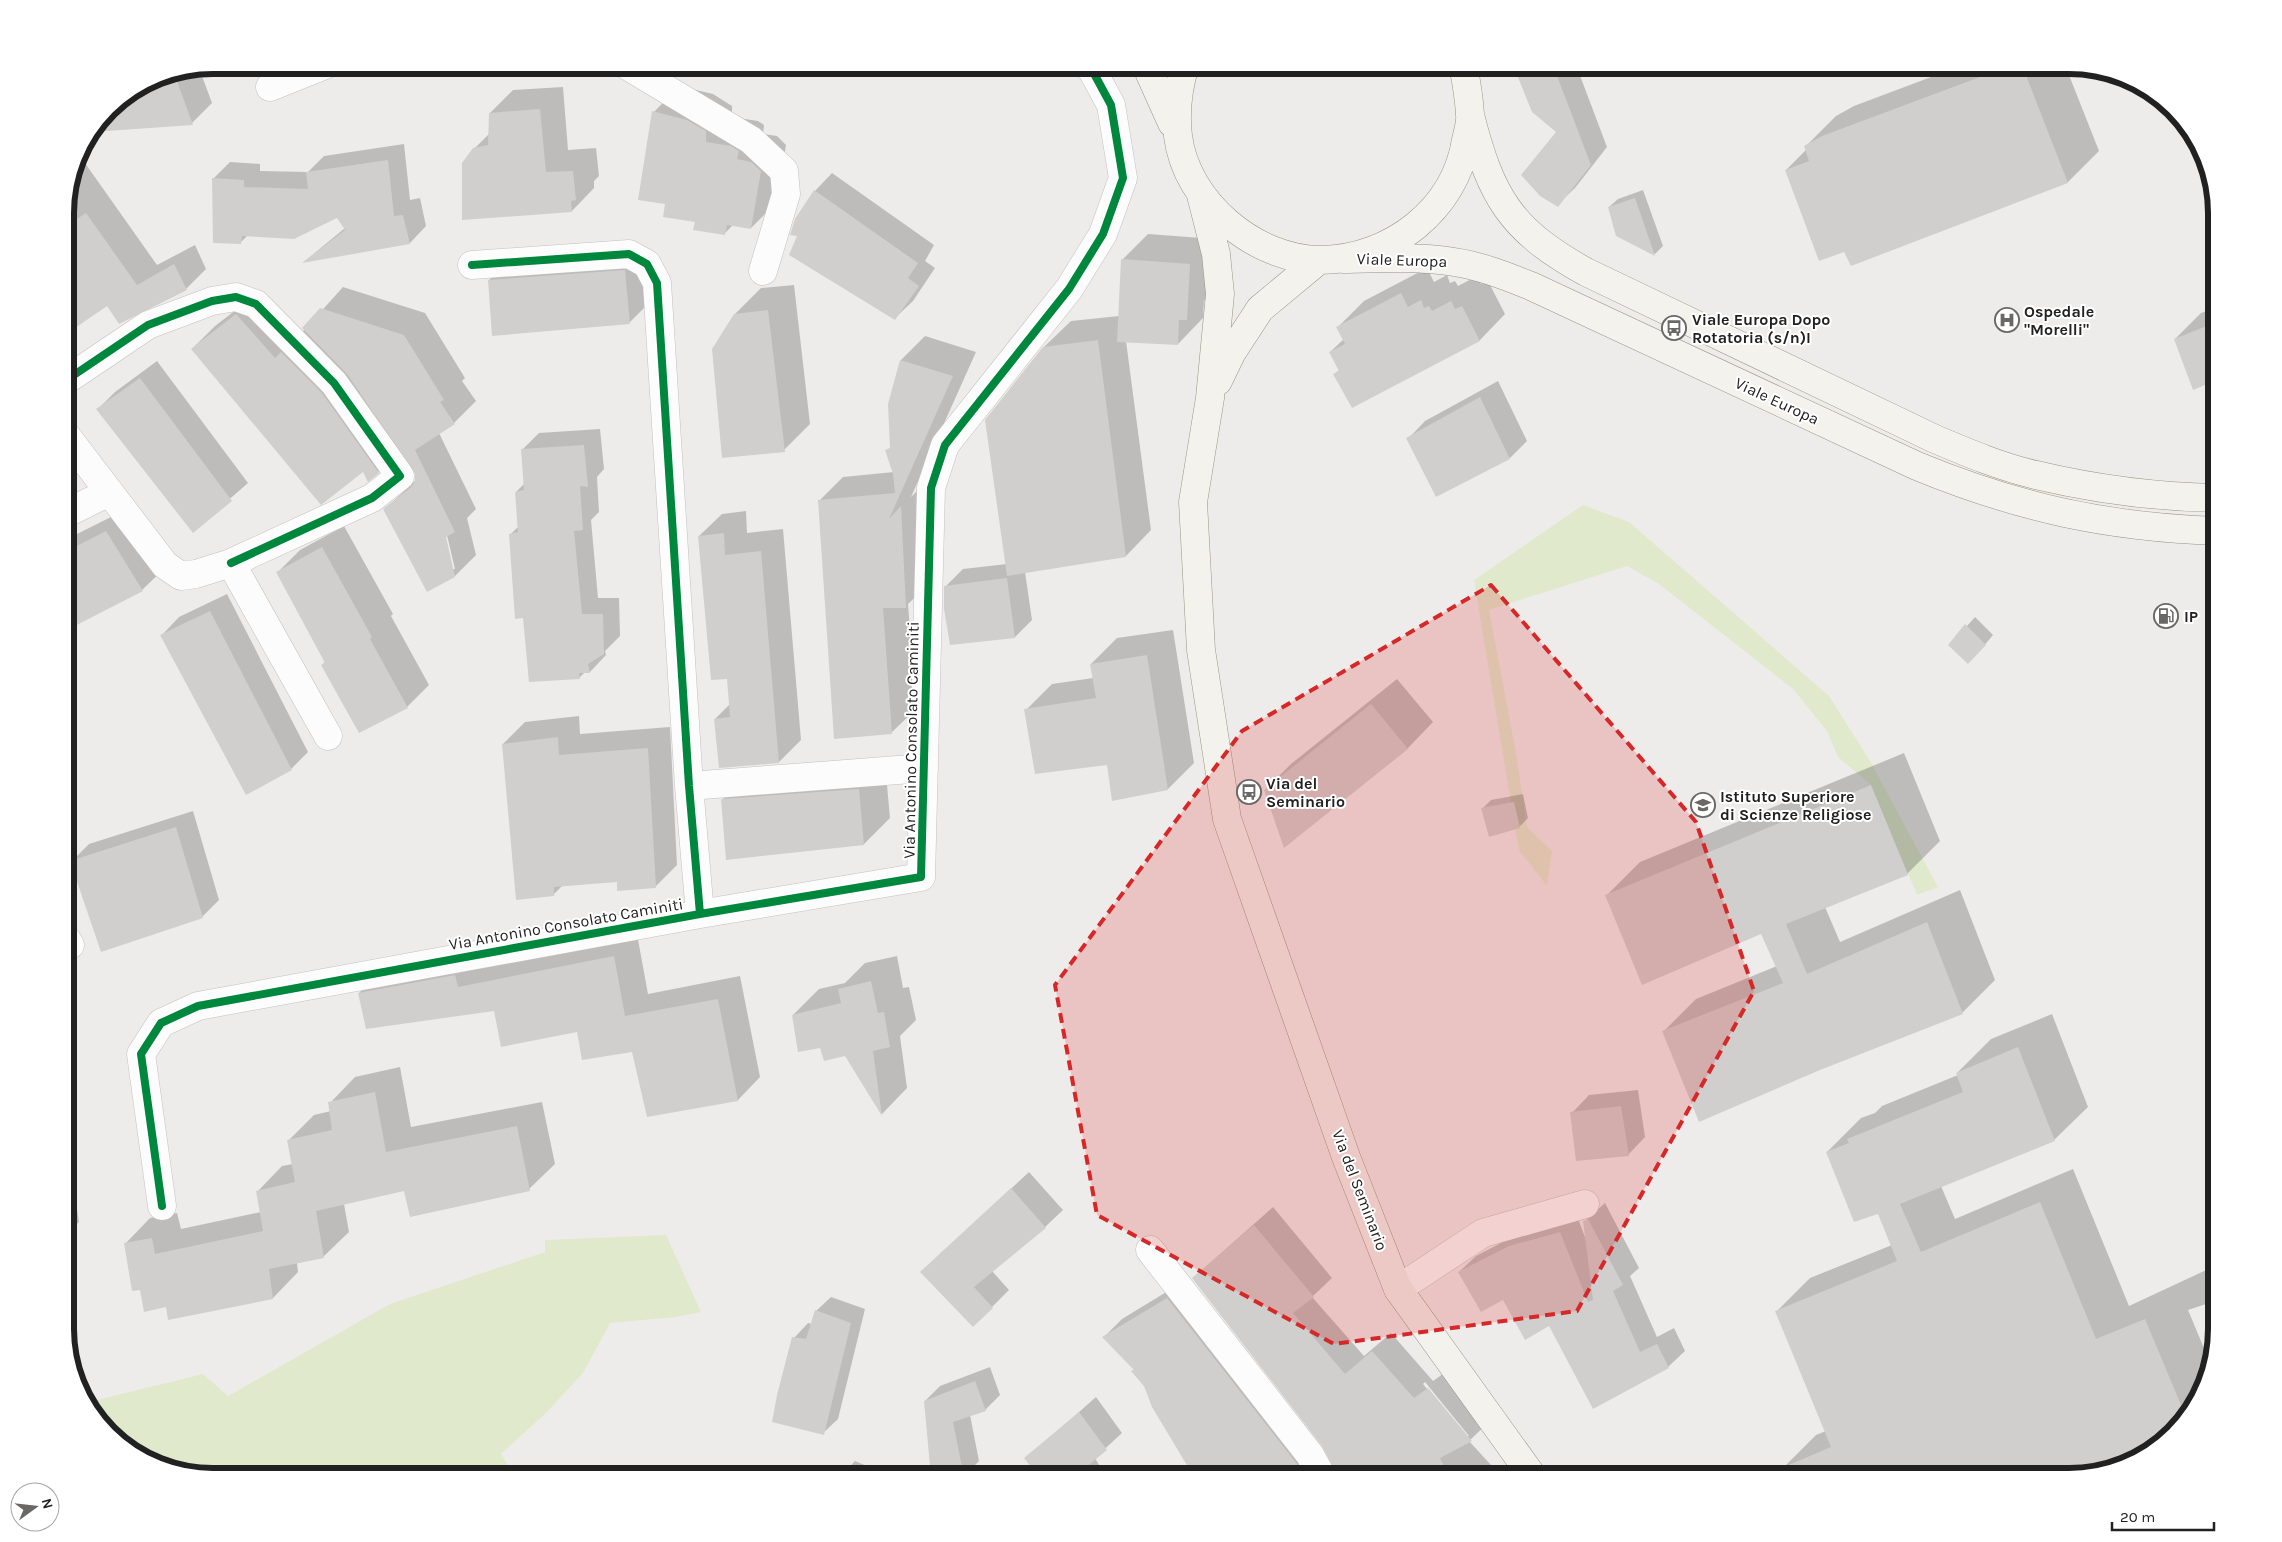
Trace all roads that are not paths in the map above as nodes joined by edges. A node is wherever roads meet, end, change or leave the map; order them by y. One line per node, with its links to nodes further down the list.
1 (301, 74): 7 (street)
2 (641, 74): 13 (street)
3 (1094, 74): 23 (street, Via Antonino Consolato Caminiti)
4 (1150, 74): 9 (main road)
5 (1182, 74): 9 (main road)
6 (1464, 74): 8 (main road)
7 (270, 86)
8 (1470, 115): 11 (main road); 18 (main road, Viale Europa)
9 (1178, 137): 10 (main road)
10 (1201, 195): 11 (main road, Viale Europa); 15 (main road)
11 (1331, 259): 15 (main road); 20 (main road, Viale Europa)
12 (472, 265): 24 (street)
13 (763, 271)
14 (74, 375): 21 (street)
15 (1210, 398): 29 (main road, Via del Seminario)
16 (74, 446): 17 (street)
17 (109, 492): 19 (street); 21 (street)
18 (2208, 497)
19 (74, 510)
20 (2208, 530)
21 (232, 562): 22 (street)
22 (328, 736)
23 (924, 768): 24 (street); 25 (street, Via Antonino Consolato Caminiti)
24 (689, 786): 25 (street)
25 (700, 914): 27 (street, Via Antonino Consolato Caminiti)
26 (1585, 1204): 29 (street)
27 (162, 1206)
28 (1150, 1250): 30 (street)
29 (1398, 1289): 31 (main road, Via del Seminario)
30 (1317, 1468)
31 (1527, 1468)

